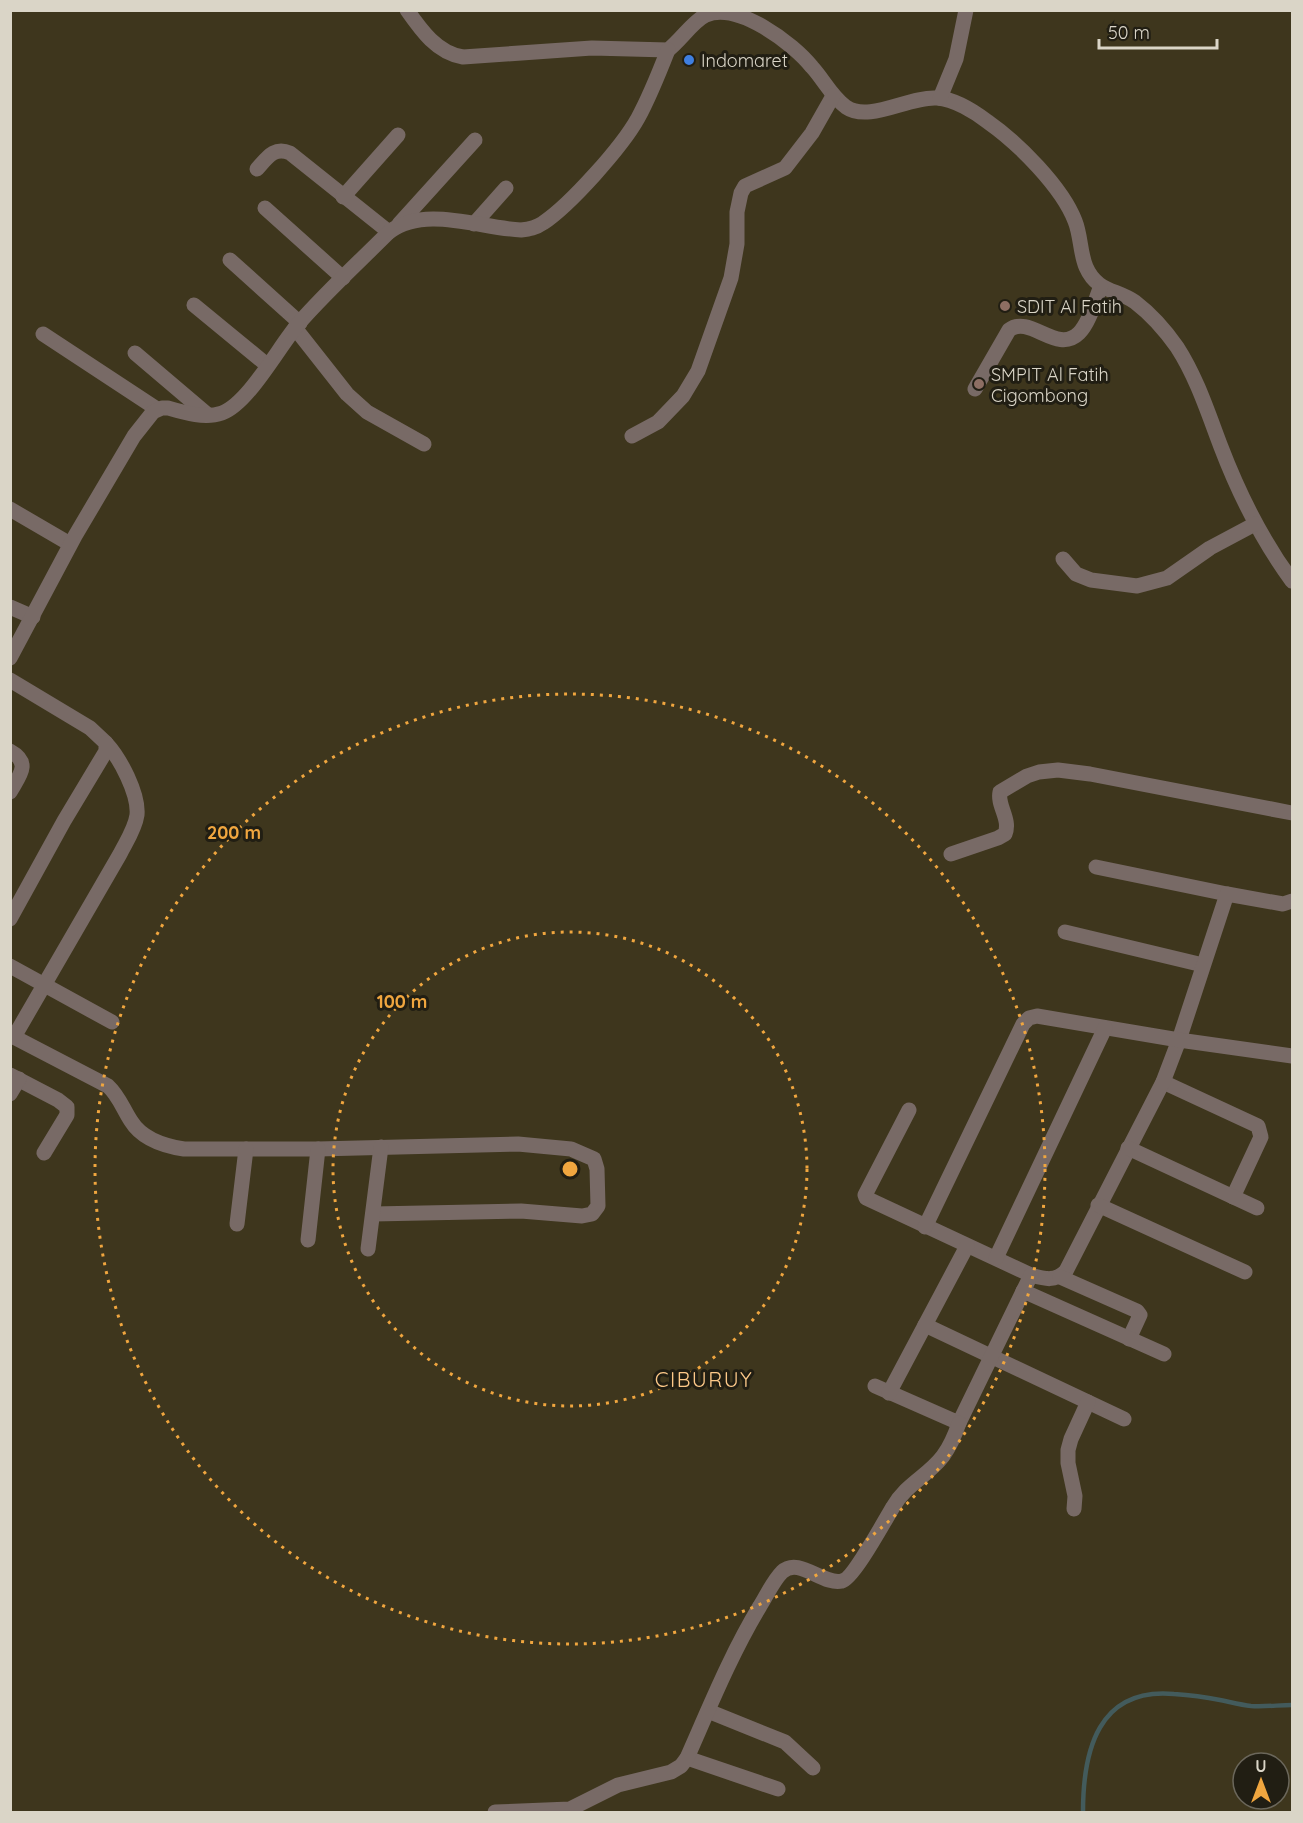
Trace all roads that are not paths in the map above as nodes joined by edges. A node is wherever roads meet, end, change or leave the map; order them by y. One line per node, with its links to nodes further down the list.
1 (406, 10): 4 (street)
2 (966, 10): 6 (street)
3 (754, 16): 4 (street); 5 (street)
4 (668, 50): 13 (street)
5 (834, 96): 6 (street); 26 (street)
6 (940, 98): 17 (street)
7 (398, 135): 11 (street)
8 (475, 140): 14 (street)
9 (257, 169): 11 (street)
10 (506, 188): 13 (street)
11 (343, 197): 14 (street)
12 (265, 208): 16 (street)
13 (474, 224): 14 (street)
14 (394, 228): 16 (street)
15 (230, 260): 19 (street)
16 (344, 278): 19 (street)
17 (1101, 286): 23 (street); 29 (street)
18 (194, 305): 22 (street)
19 (298, 325): 22 (street); 27 (street)
20 (43, 334): 24 (street)
21 (135, 353): 25 (street)
22 (267, 365): 25 (street)
23 (975, 389)
24 (157, 409): 25 (street); 30 (street)
25 (208, 415)
26 (632, 436)
27 (424, 444)
28 (10, 509): 30 (street)
29 (1255, 524): 31 (street); 32 (street)
30 (70, 544): 34 (street)
31 (1063, 559)
32 (1293, 580)
33 (10, 607): 34 (street)
34 (33, 617): 35 (street)
35 (10, 658)
36 (10, 680): 37 (street)
37 (106, 743): 45 (street); 49 (street)
38 (10, 751): 39 (street)
39 (10, 792)
40 (1293, 813): 41 (street)
41 (951, 854)
42 (1096, 867): 43 (street)
43 (1227, 894): 44 (street); 47 (street)
44 (1293, 901)
45 (10, 919)
46 (1065, 932): 47 (street)
47 (1203, 965): 53 (street)
48 (10, 966): 49 (street)
49 (45, 984): 50 (street); 52 (street)
50 (112, 1022)
51 (1105, 1028): 53 (street); 69 (street); 73 (street)
52 (12, 1036): 61 (street)
53 (1179, 1041): 54 (street); 56 (street)
54 (1293, 1056)
55 (15, 1077): 57 (street); 63 (street)
56 (1163, 1082): 60 (street); 64 (street)
57 (10, 1094)
58 (909, 1110): 69 (street)
59 (381, 1146): 62 (street); 67 (street); 67 (street)
60 (1128, 1148): 64 (street); 65 (street)
61 (246, 1149): 62 (street); 68 (street)
62 (318, 1149): 70 (street)
63 (44, 1153)
64 (1233, 1197): 66 (street)
65 (1098, 1205): 74 (street); 76 (street)
66 (1257, 1208)
67 (373, 1214): 72 (street)
68 (237, 1224)
69 (925, 1227): 71 (street)
70 (308, 1240)
71 (967, 1246): 73 (street); 78 (street)
72 (368, 1249)
73 (996, 1257): 75 (street)
74 (1245, 1272)
75 (1031, 1275): 76 (street); 77 (street)
76 (1060, 1277): 79 (street)
77 (1023, 1291): 79 (street); 81 (street)
78 (925, 1325): 81 (street); 83 (street)
79 (1129, 1339): 80 (street)
80 (1164, 1354)
81 (991, 1357): 84 (street); 86 (street)
82 (875, 1386): 83 (street)
83 (889, 1393): 86 (street)
84 (1088, 1402): 85 (street); 87 (street)
85 (1124, 1419)
86 (959, 1423): 88 (street)
87 (1074, 1509)
88 (708, 1711): 89 (street); 90 (street)
89 (687, 1758): 91 (street); 92 (street)
90 (813, 1768)
91 (778, 1789)
92 (495, 1812)

